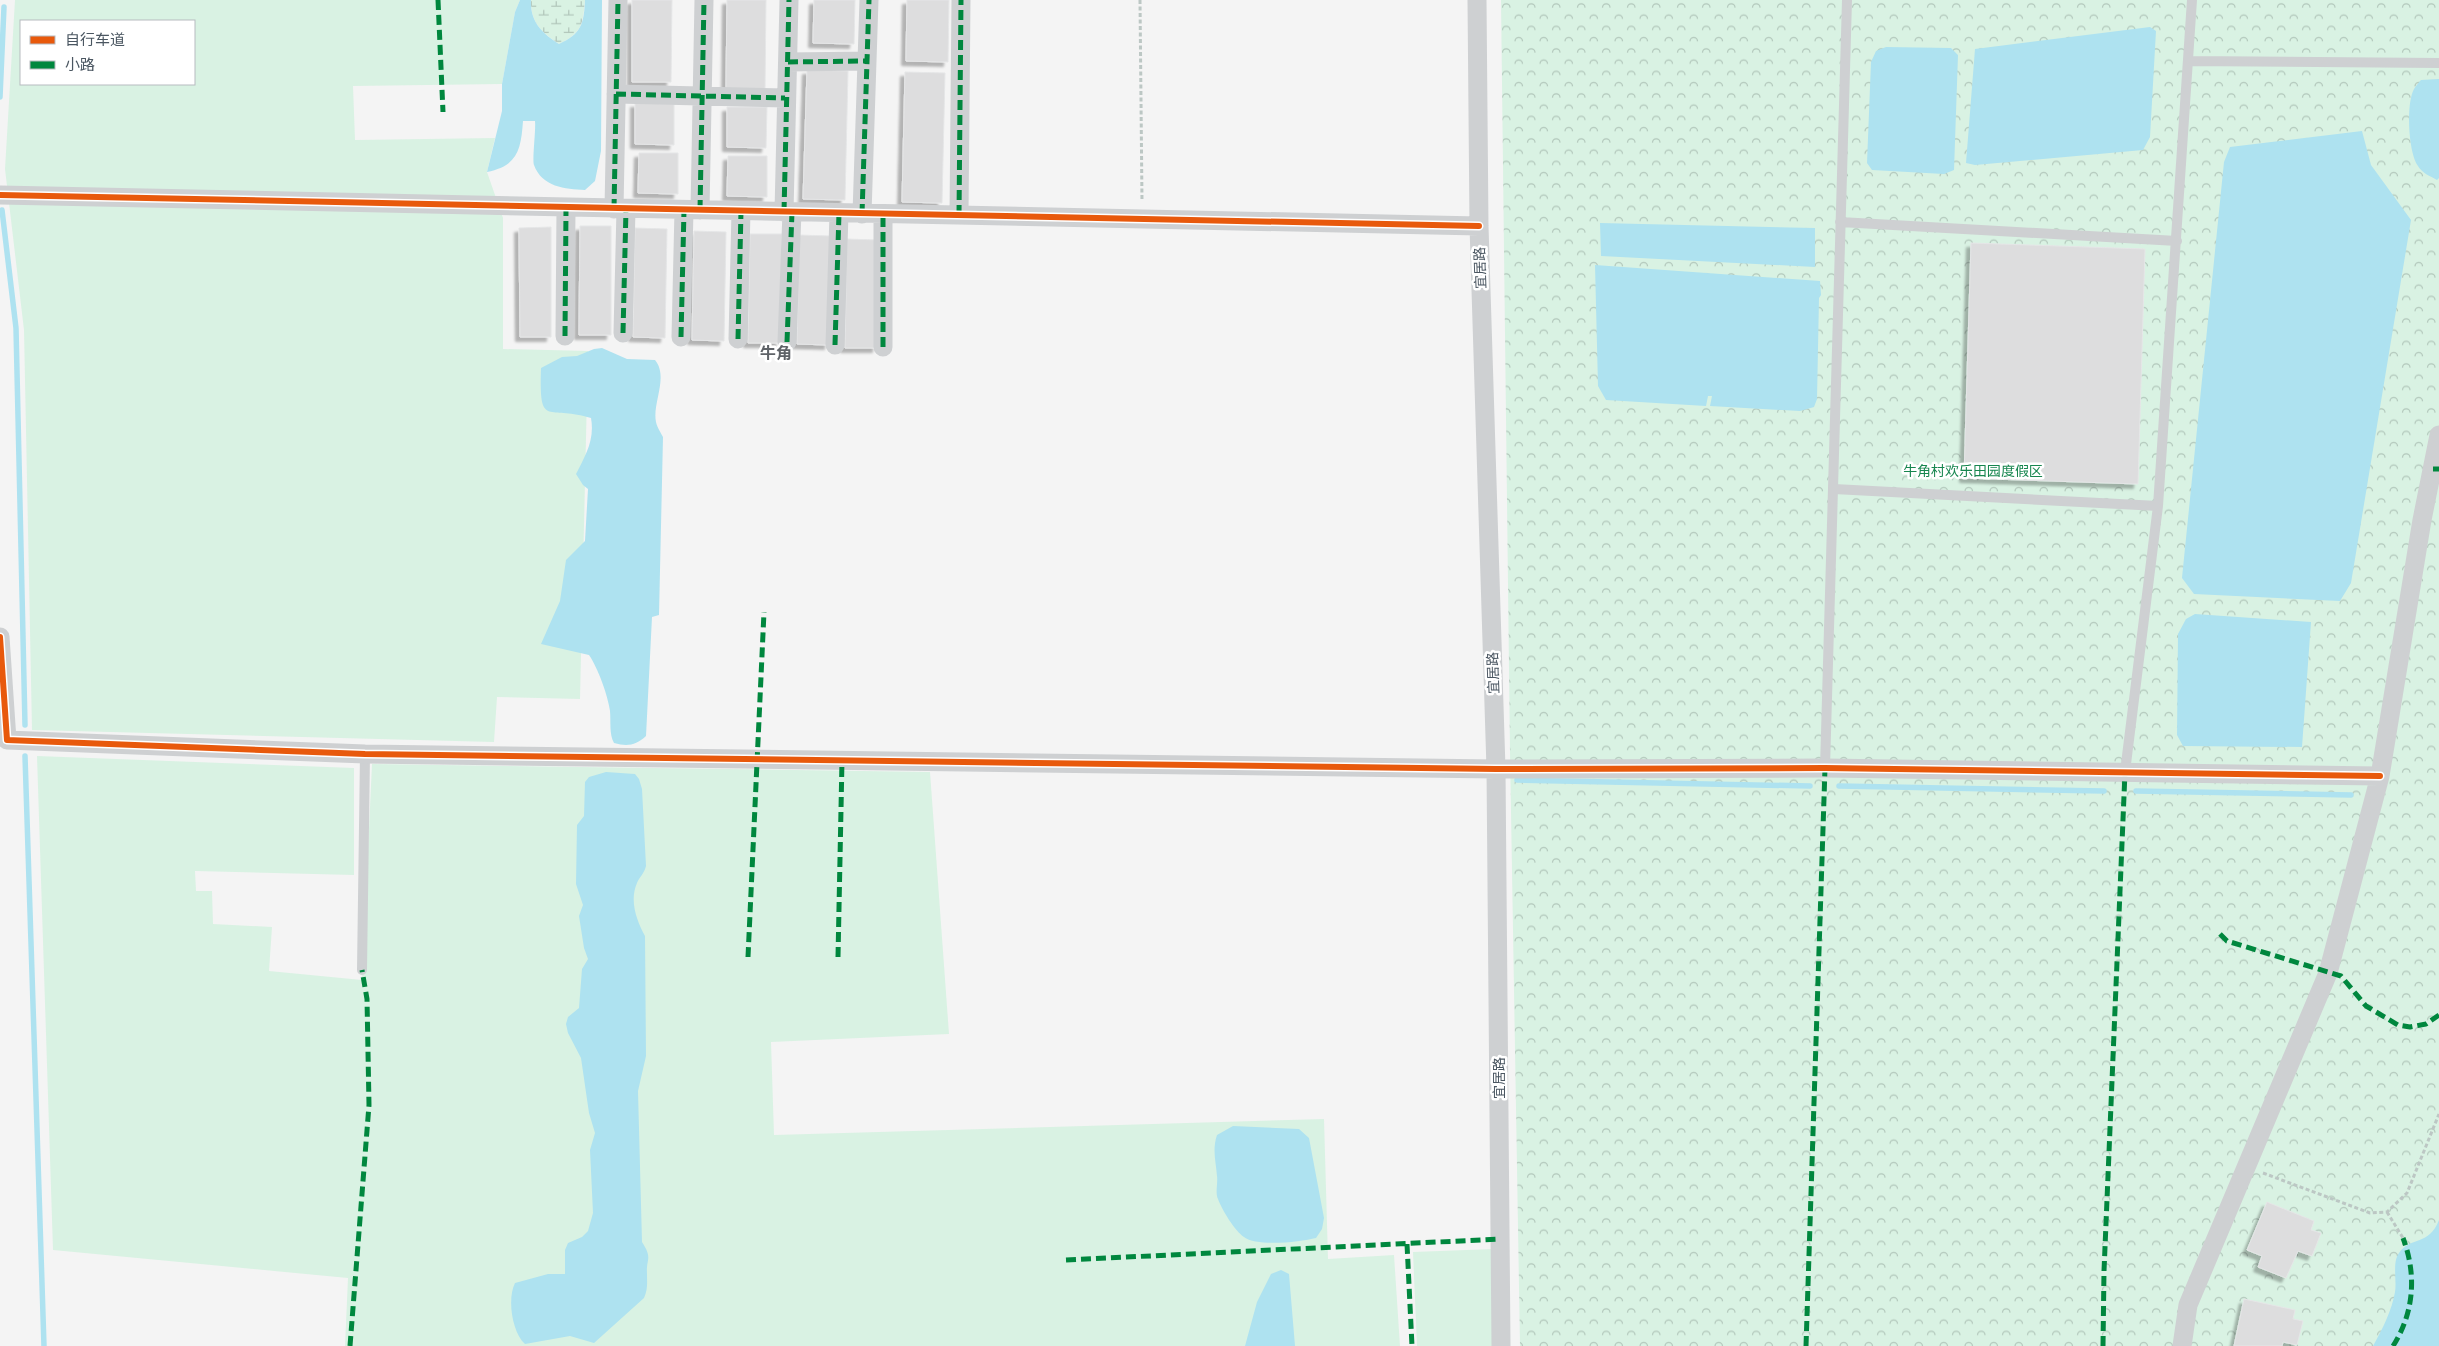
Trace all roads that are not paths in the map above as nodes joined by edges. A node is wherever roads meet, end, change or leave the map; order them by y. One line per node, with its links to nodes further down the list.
1 (618, 0): 13 (street)
2 (704, 0): 14 (street)
3 (789, 0): 11 (street)
4 (869, 0): 9 (street)
5 (961, 0): 25 (street)
6 (1477, 0): 27 (street, 宜居路)
7 (1847, 0): 26 (lane)
8 (2192, 0): 10 (lane)
9 (867, 61): 11 (street); 23 (street)
10 (2188, 61): 12 (lane); 28 (lane)
11 (788, 62): 15 (street)
12 (2439, 63)
13 (616, 94): 14 (street); 18 (street)
14 (702, 96): 15 (street); 19 (street)
15 (785, 98): 21 (street)
16 (0, 195): 17 (street)
17 (566, 208): 18 (street); 30 (street)
18 (620, 209): 19 (street); 29 (street)
19 (692, 210): 20 (street); 31 (street)
20 (741, 211): 21 (street); 32 (street)
21 (788, 212): 22 (street); 33 (street)
22 (839, 213): 23 (street); 34 (street)
23 (862, 214): 24 (street)
24 (883, 214): 25 (street); 35 (street)
25 (959, 216): 27 (street)
26 (1840, 222): 28 (lane); 37 (lane)
27 (1479, 226): 42 (street, 宜居路)
28 (2177, 241): 38 (lane)
29 (623, 333)
30 (565, 336)
31 (681, 337)
32 (738, 339)
33 (788, 342)
34 (835, 345)
35 (882, 347)
36 (2439, 435): 44 (street)
37 (1834, 489): 38 (lane); 41 (lane)
38 (2158, 506): 43 (lane)
39 (0, 637): 40 (street)
40 (366, 754): 42 (street); 45 (lane)
41 (1825, 768): 42 (street); 43 (street)
42 (1496, 769): 46 (street, 宜居路)
43 (2126, 772): 44 (street)
44 (2380, 776): 47 (street)
45 (362, 970)
46 (1501, 1346)
47 (2182, 1346)

